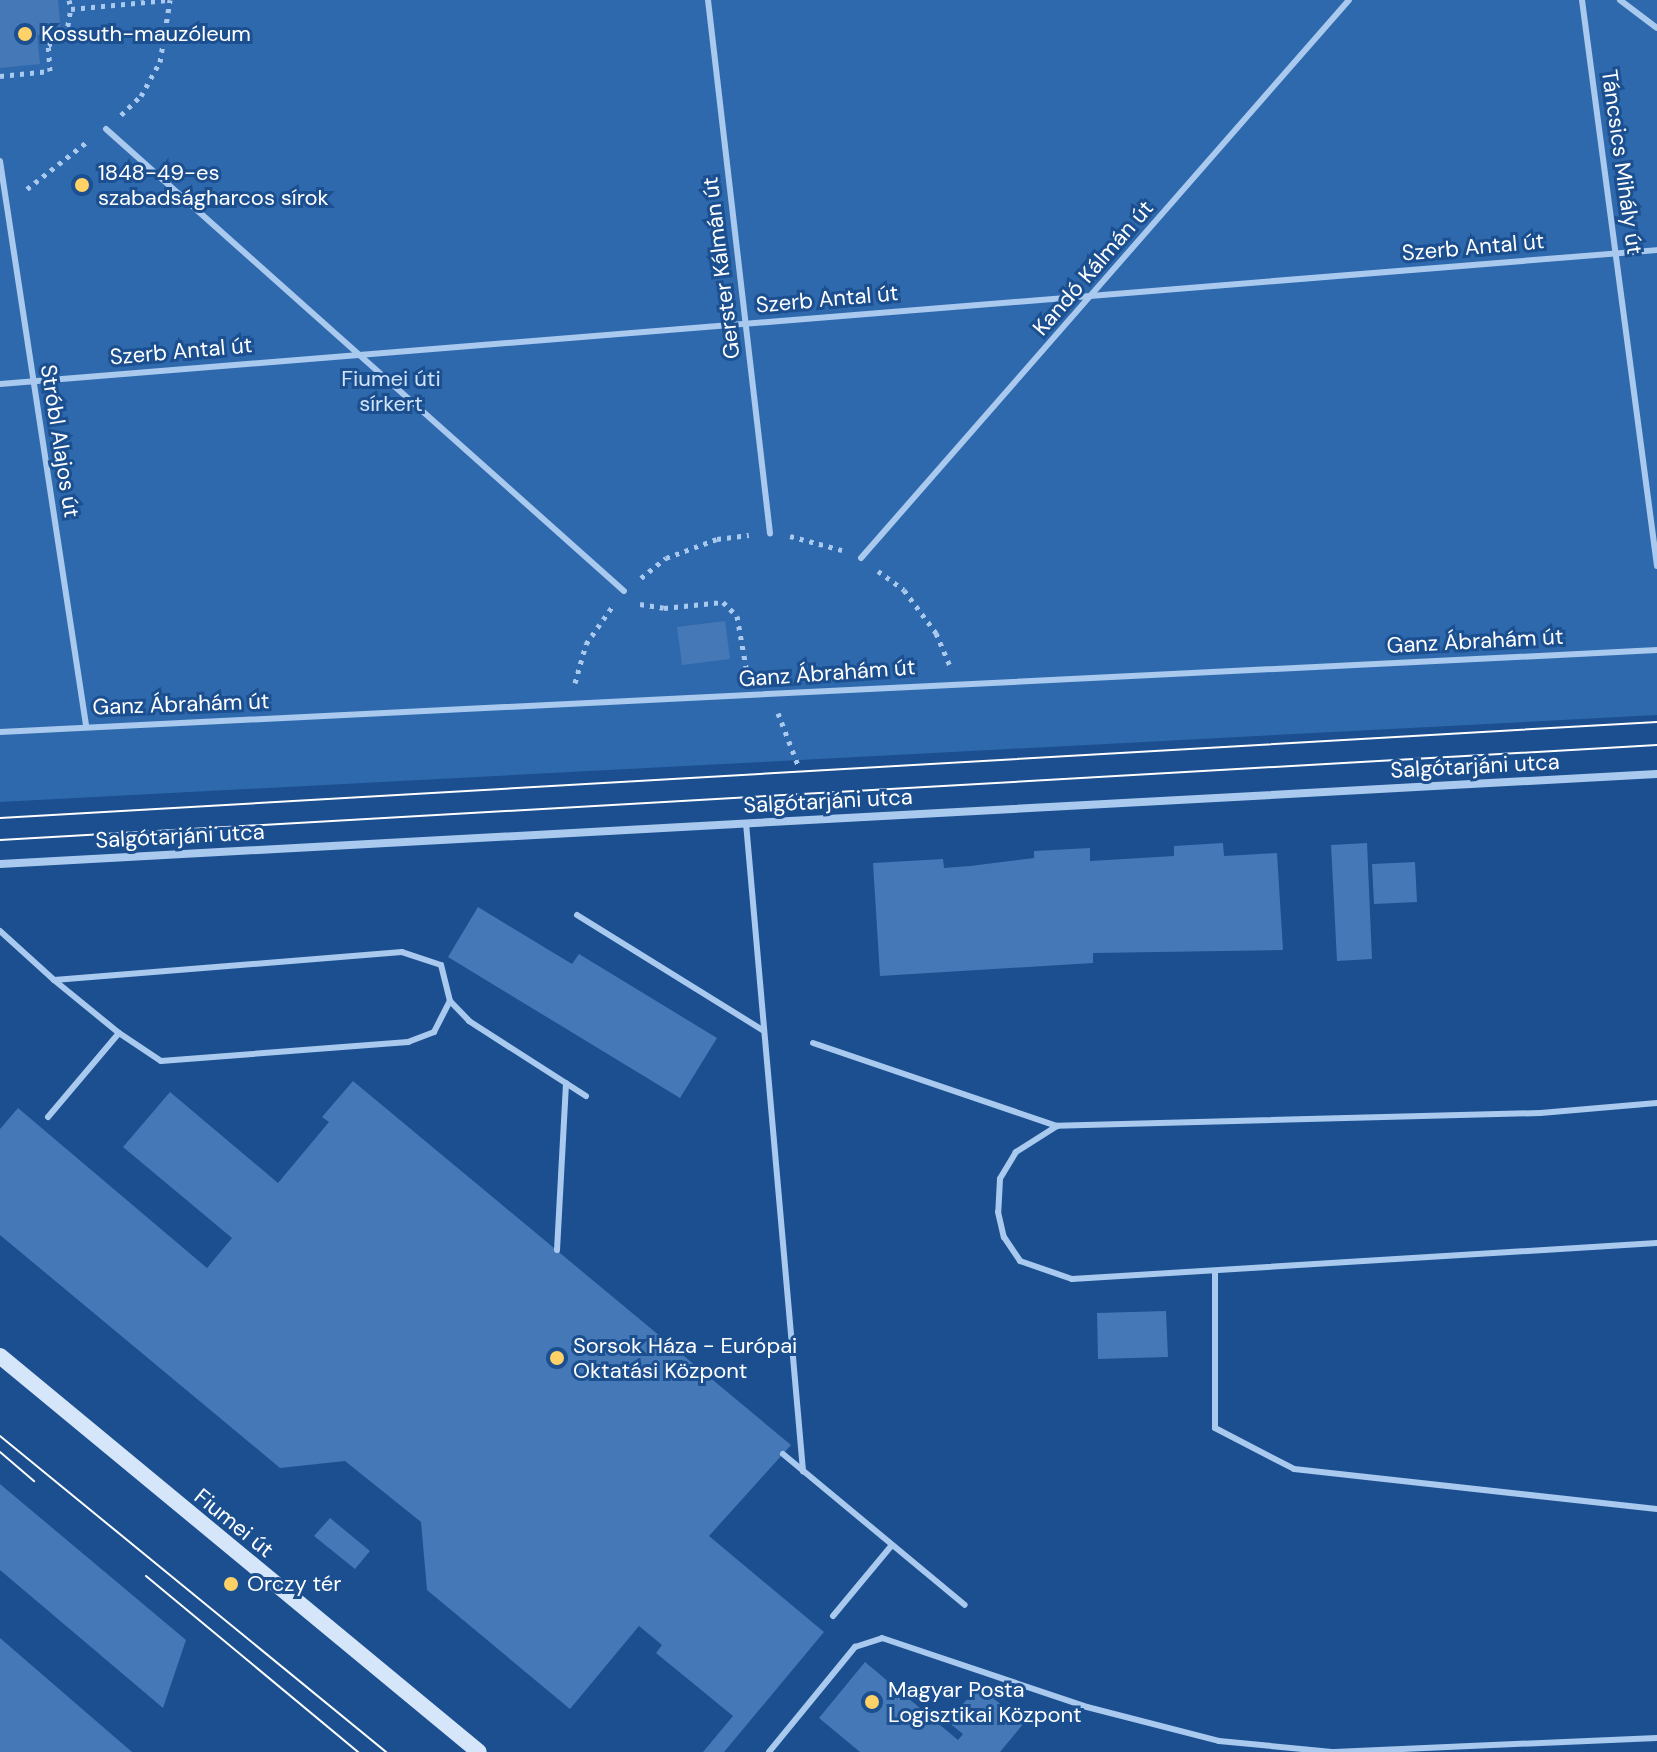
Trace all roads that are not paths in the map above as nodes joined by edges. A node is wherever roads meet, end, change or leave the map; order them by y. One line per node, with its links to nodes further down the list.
1 (708, 0): 11 (lane, Gerster Kálmán út)
2 (1349, 0): 10 (lane, Kandó Kálmán út)
3 (1582, 0): 9 (lane, Táncsics Mihály út)
4 (1620, 0): 5 (lane)
5 (1657, 28)
6 (106, 129): 12 (lane)
7 (0, 161): 13 (lane, Stróbl Alajos út)
8 (1657, 250): 9 (lane, Szerb Antal út)
9 (1617, 253): 10 (lane, Szerb Antal út); 17 (lane, Táncsics Mihály út)
10 (1095, 295): 11 (lane, Szerb Antal út); 16 (lane, Kandó Kálmán út)
11 (746, 324): 12 (lane, Szerb Antal út); 15 (lane, Gerster Kálmán út)
12 (356, 355): 13 (lane, Szerb Antal út); 18 (lane)
13 (32, 381): 14 (lane, Szerb Antal út); 20 (lane, Stróbl Alajos út)
14 (0, 384)
15 (770, 533)
16 (861, 558)
17 (1657, 566)
18 (624, 591)
19 (1657, 650): 20 (lane, Ganz Ábrahám út)
20 (86, 725): 21 (lane, Ganz Ábrahám út)
21 (0, 732)
22 (1657, 774): 23 (street, Salgótarjáni utca)
23 (746, 823): 24 (street, Salgótarjáni utca); 29 (lane)
24 (0, 864)
25 (577, 915): 29 (lane)
26 (0, 931): 27 (lane)
27 (54, 980): 28 (lane); 30 (lane)
28 (450, 1001): 30 (lane); 32 (lane)
29 (764, 1031): 42 (lane)
30 (119, 1033): 35 (lane)
31 (813, 1043): 36 (lane)
32 (566, 1083): 33 (lane); 38 (lane)
33 (586, 1096)
34 (1657, 1103): 36 (lane)
35 (48, 1117)
36 (1057, 1126): 39 (lane)
37 (1657, 1243): 39 (lane)
38 (557, 1250)
39 (1215, 1271): 43 (lane)
40 (0, 1356): 48 (main road, Fiumei út)
41 (783, 1454): 42 (lane)
42 (803, 1471): 44 (lane)
43 (1657, 1509)
44 (892, 1545): 45 (lane); 46 (lane)
45 (965, 1605)
46 (833, 1616)
47 (1657, 1738): 49 (lane)
48 (479, 1752)
49 (769, 1752)

